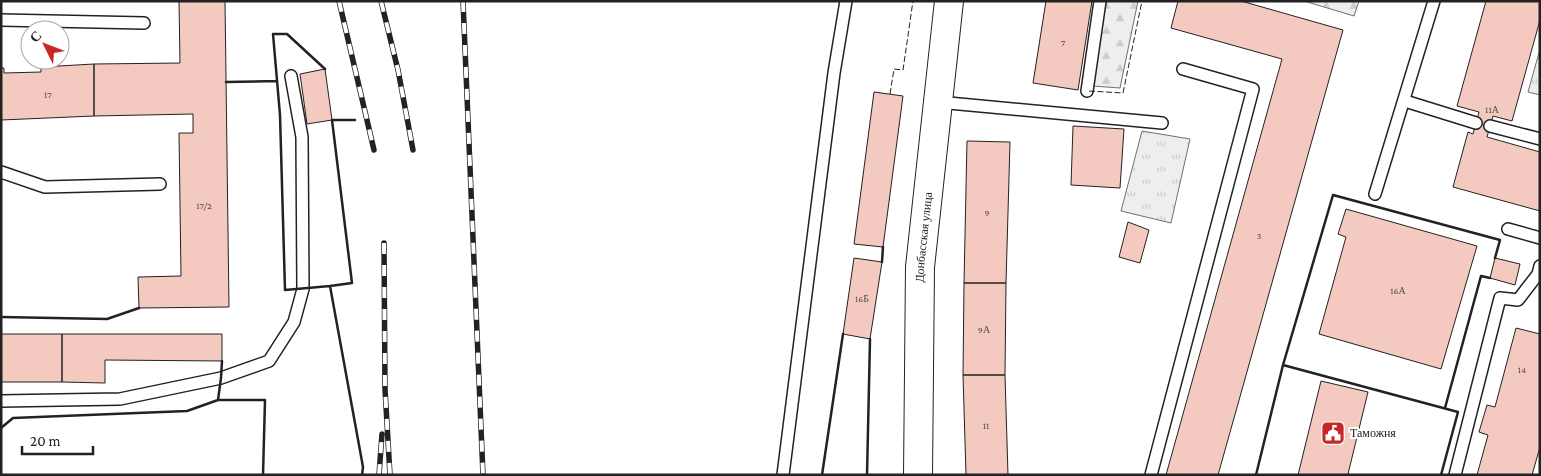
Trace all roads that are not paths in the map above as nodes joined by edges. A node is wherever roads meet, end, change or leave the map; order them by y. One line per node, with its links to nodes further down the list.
1 (846, 1): 23 (lane)
2 (949, 1): 11 (street, Донбасская улица)
3 (1100, 1): 9 (lane)
4 (1434, 1): 10 (lane)
5 (1, 20): 6 (lane)
6 (144, 23)
7 (1183, 69): 25 (lane)
8 (291, 76): 22 (lane)
9 (1087, 91)
10 (1405, 101): 13 (lane); 18 (lane)
11 (938, 102): 12 (lane); 24 (street, Донбасская улица)
12 (1162, 123)
13 (1476, 123)
14 (1490, 126): 15 (lane)
15 (1540, 139)
16 (1, 172): 17 (lane)
17 (160, 184)
18 (1375, 194)
19 (1508, 229): 20 (lane)
20 (1540, 238)
21 (1540, 266): 26 (lane)
22 (1, 401)
23 (783, 475)
24 (918, 475)
25 (1151, 475)
26 (1454, 475)

